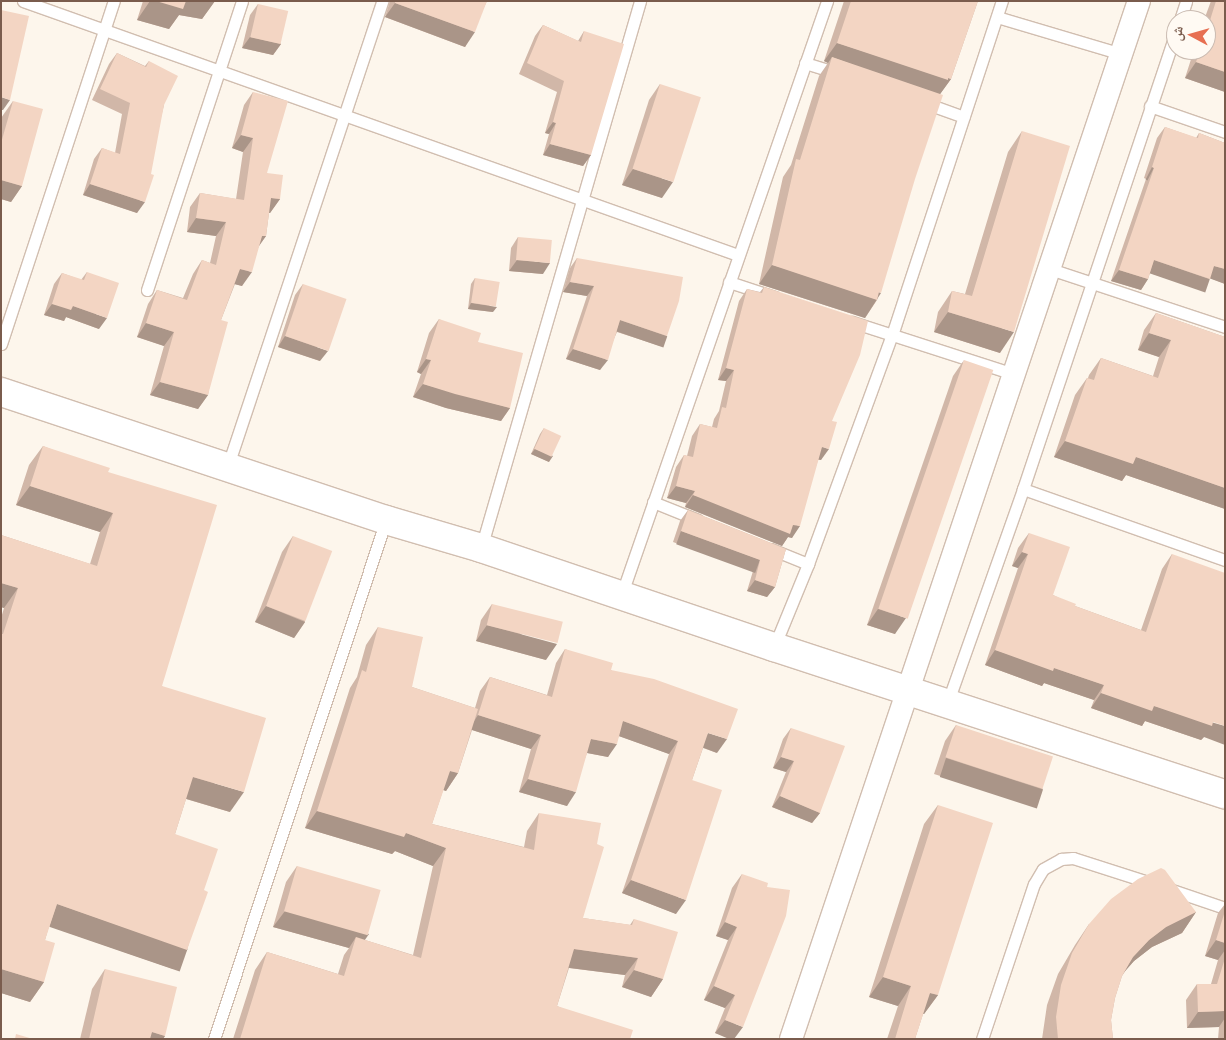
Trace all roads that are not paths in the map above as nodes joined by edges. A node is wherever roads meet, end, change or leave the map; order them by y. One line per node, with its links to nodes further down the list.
1 (23, 1): 10 (lane)
2 (114, 1): 10 (lane)
3 (242, 1): 14 (lane)
4 (382, 1): 18 (lane)
5 (640, 1): 21 (lane)
6 (826, 1): 13 (lane)
7 (1002, 1): 9 (lane)
8 (1139, 1): 11 (street)
9 (997, 17): 11 (lane); 19 (lane)
10 (105, 30): 14 (lane); 31 (lane)
11 (1122, 54): 23 (street)
12 (1166, 60): 17 (lane)
13 (805, 63): 15 (lane); 22 (lane)
14 (219, 71): 18 (lane); 26 (lane)
15 (850, 78)
16 (912, 99): 19 (lane)
17 (1150, 106): 20 (lane); 25 (lane)
18 (344, 115): 21 (lane); 34 (lane)
19 (964, 117): 30 (lane)
20 (1225, 132)
21 (583, 200): 22 (lane); 40 (lane)
22 (738, 255): 24 (lane)
23 (1050, 269): 25 (lane); 32 (street)
24 (729, 282): 27 (lane); 36 (lane)
25 (1090, 283): 29 (lane); 35 (lane)
26 (146, 290)
27 (783, 299)
28 (838, 317): 30 (lane)
29 (1225, 327)
30 (892, 335): 32 (lane); 42 (lane)
31 (1, 344)
32 (1014, 374): 45 (street)
33 (1, 392): 34 (street)
34 (227, 468): 37 (street)
35 (1023, 489): 41 (lane); 46 (lane)
36 (653, 502): 38 (lane); 43 (lane)
37 (386, 520): 40 (street); 49 (lane)
38 (708, 524)
39 (762, 546): 42 (lane)
40 (481, 548): 43 (street)
41 (1225, 560)
42 (808, 564): 44 (lane)
43 (621, 596): 44 (street)
44 (774, 647): 45 (street)
45 (908, 690): 46 (street); 50 (street)
46 (948, 704): 47 (street)
47 (1225, 794)
48 (1225, 908): 51 (lane)
49 (214, 1039)
50 (791, 1039)
51 (982, 1039)

